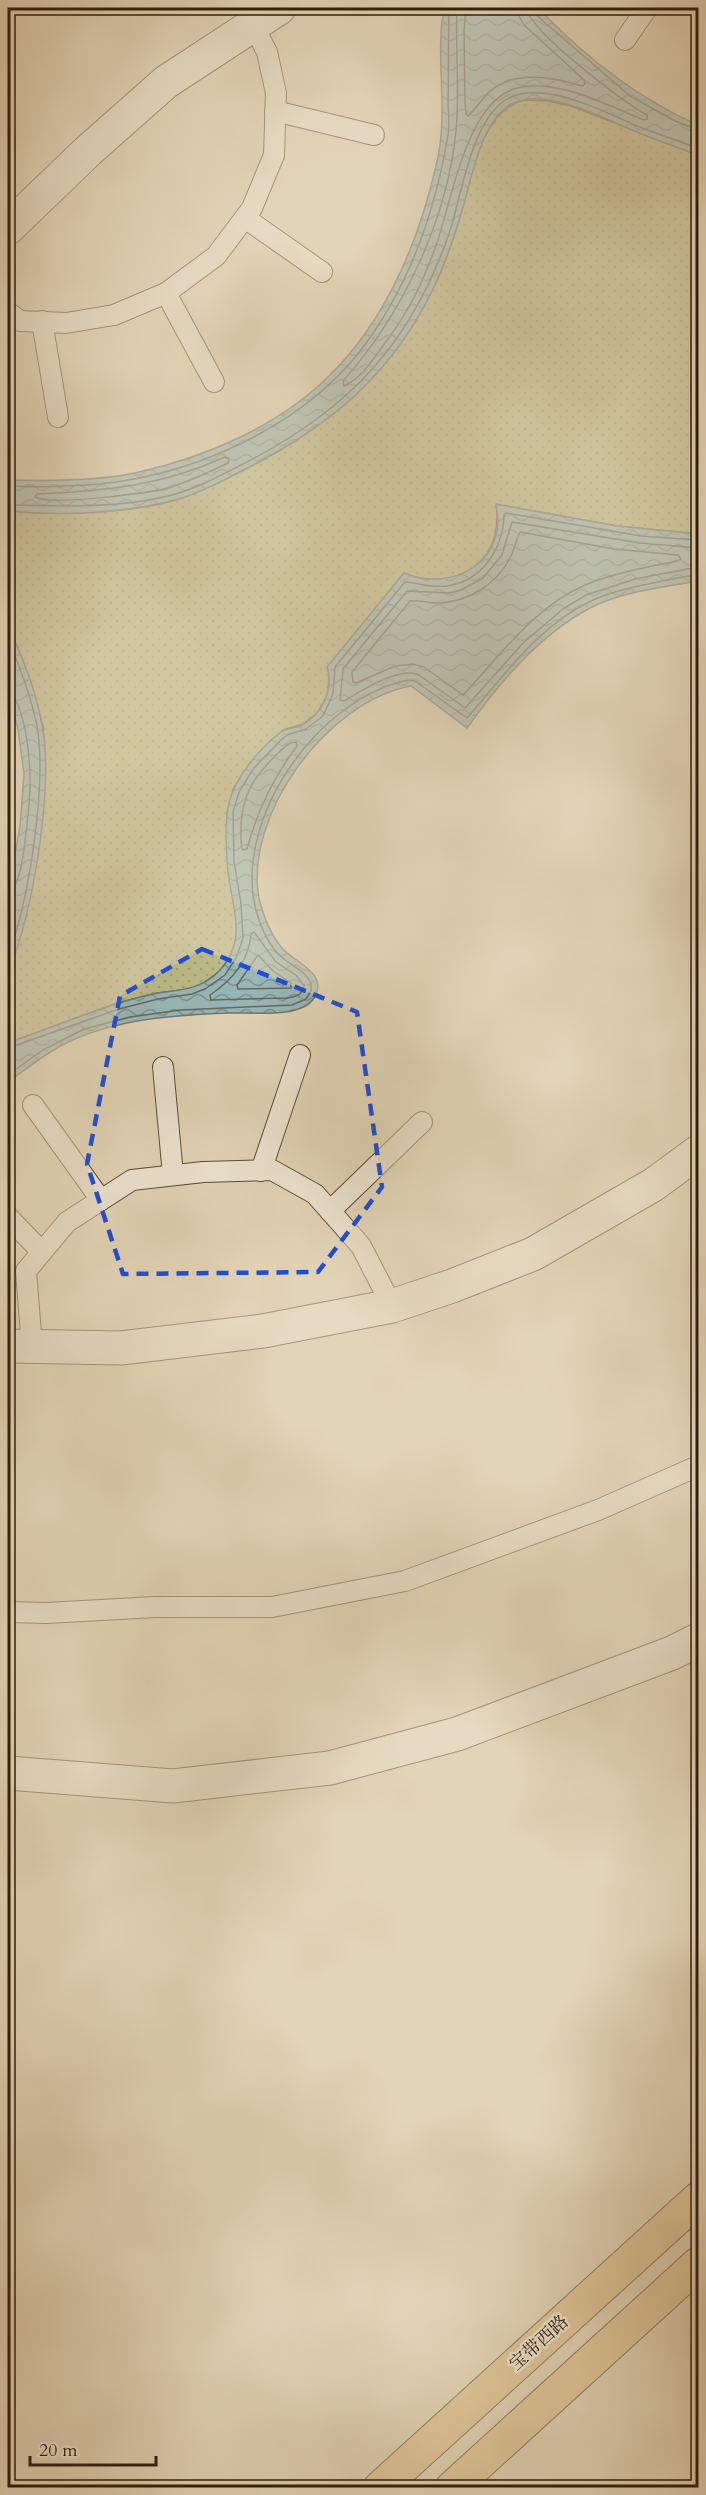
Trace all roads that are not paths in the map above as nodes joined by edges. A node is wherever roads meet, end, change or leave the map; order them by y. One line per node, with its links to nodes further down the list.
1 (647, 8): 3 (lane)
2 (266, 16): 4 (lane); 7 (street)
3 (625, 40)
4 (275, 111): 5 (lane); 6 (lane)
5 (374, 135)
6 (245, 218): 8 (lane); 9 (lane)
7 (8, 228)
8 (322, 272)
9 (166, 293): 11 (lane); 12 (lane)
10 (8, 312): 11 (lane)
11 (42, 321): 13 (lane)
12 (214, 382)
13 (58, 417)
14 (300, 1055): 19 (lane)
15 (163, 1068): 20 (lane)
16 (33, 1106): 21 (lane)
17 (422, 1122): 22 (lane)
18 (699, 1152): 25 (street)
19 (261, 1171): 20 (lane); 22 (lane)
20 (173, 1175): 21 (lane)
21 (101, 1200): 24 (lane)
22 (330, 1211): 25 (lane)
23 (8, 1217): 24 (lane)
24 (42, 1252): 26 (lane)
25 (392, 1306): 26 (street)
26 (20, 1347)
27 (699, 1466): 28 (lane)
28 (8, 1612)
29 (699, 1640): 30 (street)
30 (8, 1773)
31 (699, 2199): 33 (main road, 宝带西路)
32 (699, 2264): 34 (main road)
33 (380, 2487)
34 (452, 2487)

